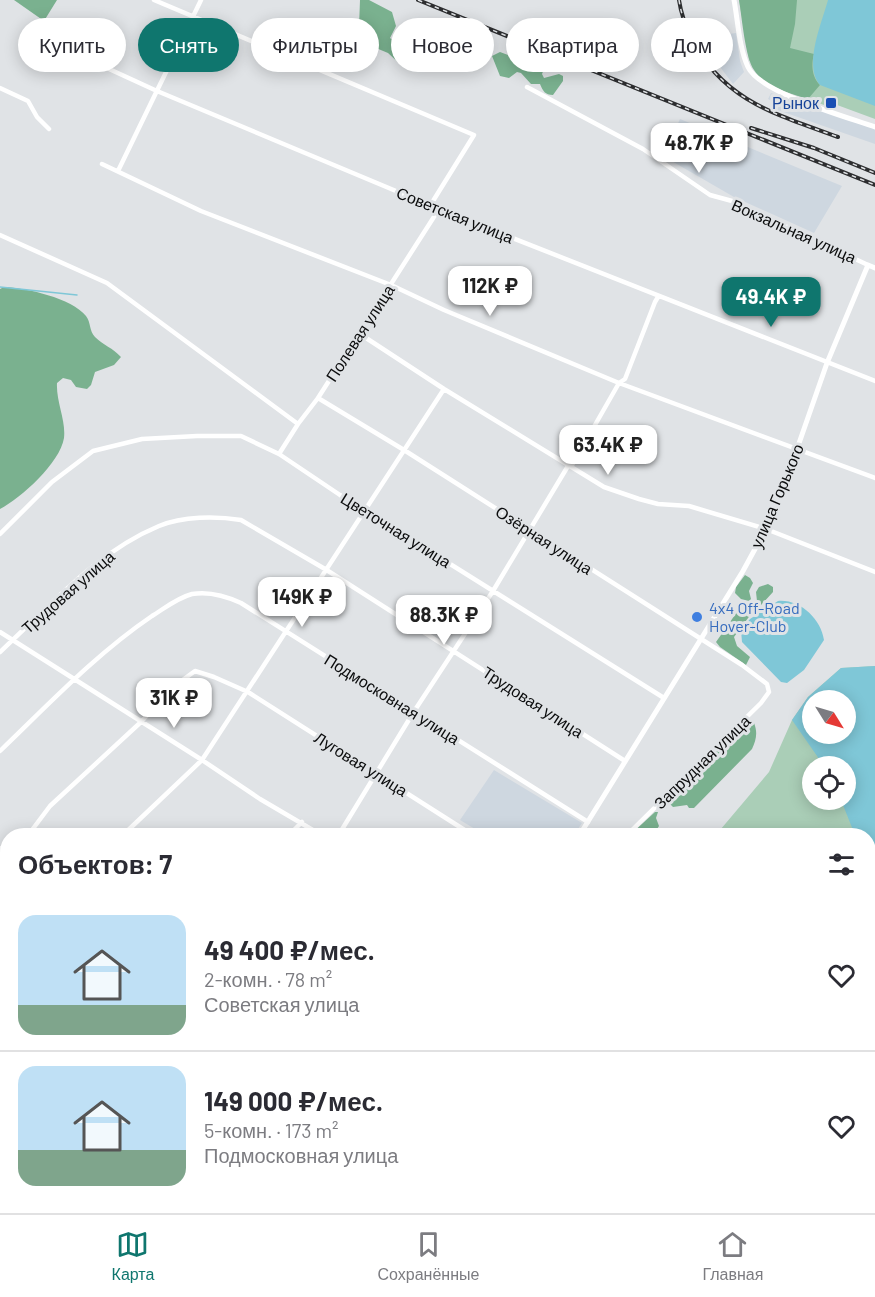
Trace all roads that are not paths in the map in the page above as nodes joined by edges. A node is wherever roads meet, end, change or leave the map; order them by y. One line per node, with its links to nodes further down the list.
1 (154, 0): 4 (street)
2 (201, 0): 4 (street)
3 (734, 0): 9 (street)
4 (193, 17): 8 (street); 13 (street)
5 (116, 72): 8 (street, Советская улица)
6 (527, 87): 16 (street, Вокзальная улица)
7 (0, 88): 10 (street)
8 (157, 91): 12 (street); 13 (street, Советская улица)
9 (875, 127)
10 (49, 129)
11 (102, 164): 12 (street)
12 (118, 171): 18 (street)
13 (433, 207): 14 (street, Советская улица)
14 (439, 210): 18 (street, Полевая улица); 19 (street, Советская улица)
15 (0, 235): 26 (street)
16 (868, 265): 17 (street, Вокзальная улица); 21 (street, улица Горького)
17 (875, 268)
18 (391, 285): 20 (street, Полевая улица); 23 (street)
19 (658, 297): 21 (street, Советская улица); 23 (street)
20 (360, 334): 24 (street); 25 (street, Полевая улица)
21 (827, 363): 22 (street, Советская улица); 27 (street, улица Горького)
22 (875, 381)
23 (619, 383): 27 (street); 30 (street)
24 (444, 389): 28 (street); 30 (street)
25 (318, 398): 26 (street, Полевая улица); 28 (street, Озёрная улица)
26 (298, 424): 29 (street, Полевая улица)
27 (797, 449): 31 (street); 33 (street, улица Горького)
28 (404, 450): 32 (street); 34 (street, Озёрная улица)
29 (279, 454): 32 (street, Цветочная улица); 35 (street, Цветочная улица)
30 (569, 466): 33 (street); 34 (street)
31 (875, 478)
32 (365, 510): 36 (street); 38 (street, Цветочная улица)
33 (766, 529): 37 (street); 41 (street, улица Горького)
34 (529, 530): 38 (street); 41 (street, Озёрная улица)
35 (0, 534)
36 (325, 569): 40 (street); 42 (street, Трудовая улица); 44 (street, Трудовая улица)
37 (875, 572)
38 (493, 591): 44 (street); 48 (street, Цветочная улица)
39 (0, 632): 42 (street)
40 (286, 632): 45 (street, Подмосковная улица); 47 (street); 49 (street, Подмосковная улица)
41 (700, 639): 46 (street, Озёрная улица); 48 (street, улица Горького)
42 (13, 640): 43 (street, Трудовая улица); 45 (street)
43 (0, 652)
44 (453, 652): 49 (street); 53 (street, Трудовая улица)
45 (75, 679): 50 (street); 51 (street, Подмосковная улица)
46 (767, 684): 64 (street, Запрудная улица)
47 (248, 692): 50 (street, Луговая улица); 52 (street); 54 (street, Луговая улица)
48 (664, 698): 53 (street, улица Горького)
49 (413, 713): 54 (street); 56 (street, Подмосковная улица)
50 (141, 722): 52 (street); 57 (street)
51 (0, 751)
52 (202, 760): 55 (street); 58 (street)
53 (625, 761): 56 (street, улица Горького)
54 (376, 773): 61 (street); 62 (street, Луговая улица)
55 (302, 822): 59 (street); 60 (street)
56 (588, 822): 63 (street, улица Горького)
57 (35, 828)
58 (130, 828)
59 (296, 828)
60 (311, 828)
61 (343, 828)
62 (462, 828)
63 (584, 828)
64 (634, 828)

